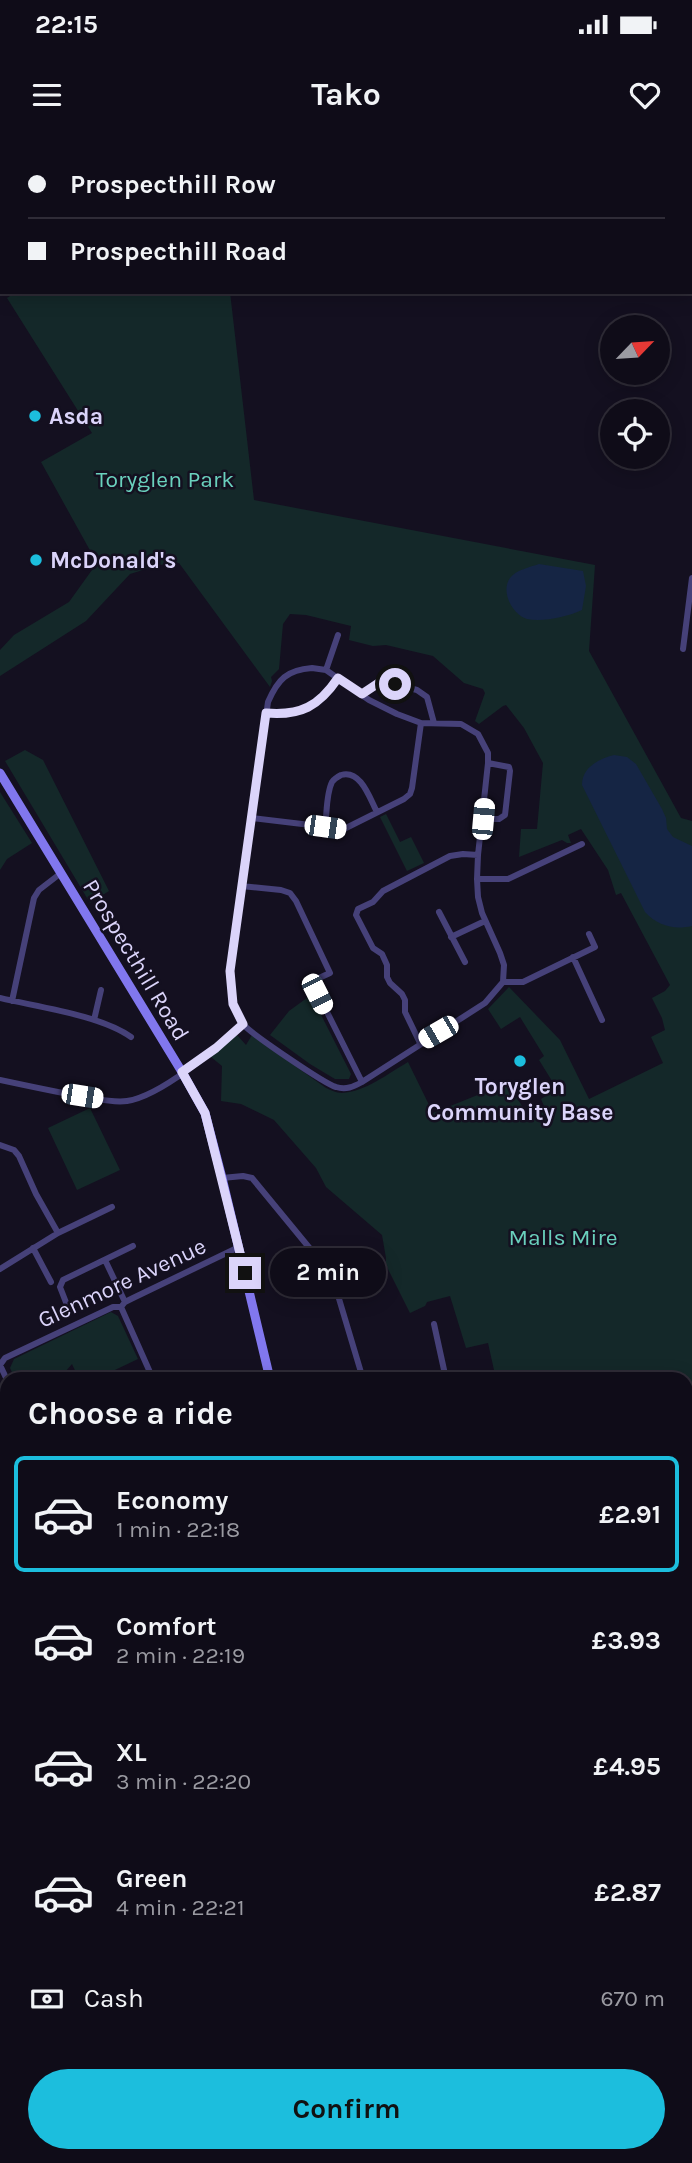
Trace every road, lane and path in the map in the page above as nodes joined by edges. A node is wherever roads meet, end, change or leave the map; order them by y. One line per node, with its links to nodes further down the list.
1 (692, 578): 3 (street)
2 (338, 635): 4 (street)
3 (682, 649)
4 (326, 670): 5 (street); 7 (street)
5 (338, 678): 6 (street); 7 (street)
6 (362, 694): 8 (street); 9 (street)
7 (266, 713): 13 (street)
8 (421, 723): 9 (street); 12 (street)
9 (434, 723): 10 (street)
10 (488, 763): 14 (street); 14 (street)
11 (0, 773): 18 (main road, Prospecthill Road)
12 (377, 812): 15 (street); 15 (street)
13 (252, 818): 15 (street); 20 (street)
14 (483, 819): 17 (street)
15 (325, 827)
16 (582, 844): 19 (street)
17 (478, 855): 19 (street); 35 (street)
18 (61, 873): 30 (street); 36 (main road, Prospecthill Road)
19 (477, 878): 22 (street)
20 (241, 886): 33 (street); 38 (street)
21 (439, 912): 24 (street)
22 (485, 921): 24 (street); 27 (street)
23 (589, 934): 25 (street)
24 (452, 937): 26 (street)
25 (573, 957): 27 (street); 32 (street)
26 (465, 962)
27 (503, 982): 35 (street)
28 (101, 990): 31 (street)
29 (0, 998): 30 (street)
30 (12, 1001): 31 (street)
31 (94, 1020): 34 (street)
32 (602, 1020)
33 (243, 1024): 36 (street); 38 (street)
34 (131, 1037)
35 (420, 1043): 38 (street)
36 (182, 1072): 37 (street); 40 (main road, Prospecthill Road)
37 (0, 1080)
38 (362, 1082)
39 (0, 1145): 42 (street)
40 (222, 1178): 44 (main road, Prospecthill Road); 55 (street)
41 (112, 1207): 42 (street)
42 (58, 1233): 45 (street)
43 (133, 1246): 46 (street)
44 (239, 1247): 49 (street, Glenmore Avenue); 54 (main road, Prospecthill Road)
45 (33, 1248): 47 (street); 48 (street)
46 (105, 1260): 49 (street); 50 (street)
47 (0, 1269)
48 (51, 1282)
49 (123, 1304): 52 (street, Glenmore Avenue); 53 (street)
50 (66, 1305)
51 (434, 1324): 56 (street)
52 (3, 1372)
53 (150, 1372)
54 (268, 1372)
55 (361, 1372)
56 (444, 1372)

